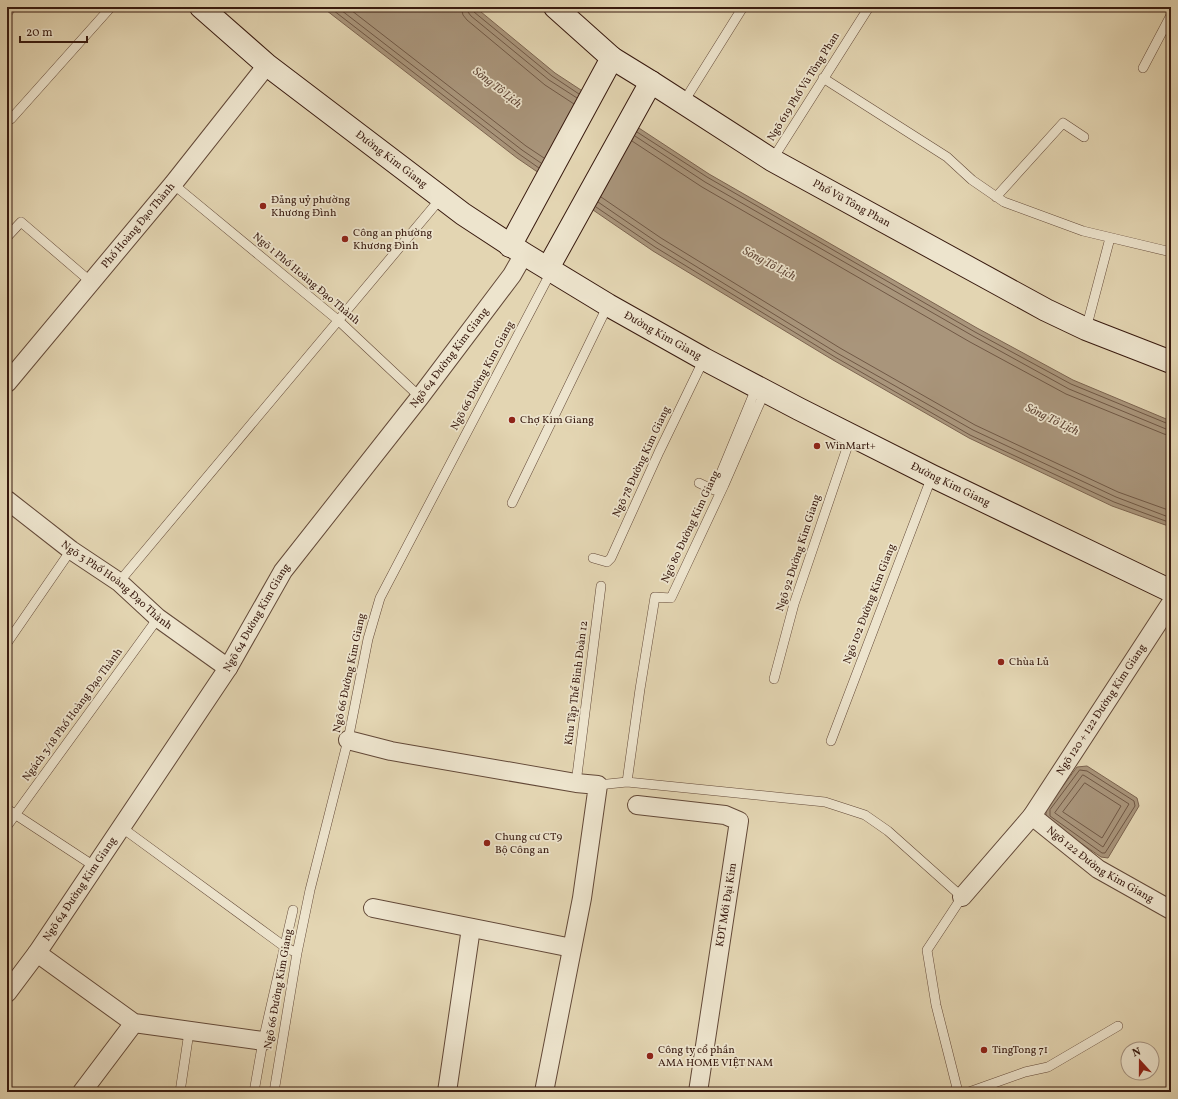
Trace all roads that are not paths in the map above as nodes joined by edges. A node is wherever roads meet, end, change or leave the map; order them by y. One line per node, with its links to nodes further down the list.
1 (12, 7): 7 (lane)
2 (111, 7): 15 (lane)
3 (201, 7): 10 (main road, Đường Kim Giang)
4 (555, 7): 9 (main road, Phố Vũ Tông Phan)
5 (743, 7): 14 (lane)
6 (869, 7): 12 (lane, Ngõ 619 Phố Vũ Tông Phan)
7 (7, 13)
8 (1171, 15): 11 (lane)
9 (612, 58): 13 (main road, Phố Vũ Tông Phan); 23 (main road)
10 (267, 65): 18 (street, Phố Hoàng Đạo Thành); 20 (main road, Đường Kim Giang)
11 (1143, 68)
12 (823, 78): 17 (lane, Ngõ 619 Phố Vũ Tông Phan); 19 (lane)
13 (651, 82): 14 (main road, Phố Vũ Tông Phan); 25 (main road)
14 (683, 103): 17 (main road, Phố Vũ Tông Phan)
15 (11, 119)
16 (1084, 137): 19 (lane)
17 (772, 160): 29 (main road, Phố Vũ Tông Phan)
18 (173, 184): 26 (street, Phố Hoàng Đạo Thành); 28 (lane, Ngõ 1 Phố Hoàng Đạo Thành)
19 (996, 197): 22 (lane)
20 (441, 198): 23 (main road, Đường Kim Giang); 28 (lane)
21 (9, 234): 26 (lane)
22 (1110, 238): 24 (lane); 29 (lane)
23 (517, 250): 25 (main road, Đường Kim Giang); 34 (street, Ngõ 64 Đường Kim Giang)
24 (1171, 252)
25 (550, 269): 27 (main road, Đường Kim Giang); 50 (lane, Ngõ 66 Đường Kim Giang)
26 (91, 282): 32 (street, Phố Hoàng Đạo Thành)
27 (608, 305): 30 (main road, Đường Kim Giang); 39 (lane)
28 (339, 321): 34 (lane, Ngõ 1 Phố Hoàng Đạo Thành); 42 (lane)
29 (1086, 329): 31 (main road, Phố Vũ Tông Phan)
30 (704, 359): 33 (main road, Đường Kim Giang); 41 (lane, Ngõ 78 Đường Kim Giang)
31 (1171, 362)
32 (7, 383)
33 (761, 389): 35 (main road, Đường Kim Giang); 37 (lane); 52 (lane, Ngõ 80 Đường Kim Giang)
34 (420, 397): 48 (street, Ngõ 64 Đường Kim Giang)
35 (851, 436): 36 (main road, Đường Kim Giang); 49 (lane, Ngõ 92 Đường Kim Giang)
36 (932, 476): 44 (main road, Đường Kim Giang); 51 (lane, Ngõ 102 Đường Kim Giang)
37 (699, 483)
38 (7, 500): 40 (street, Ngõ 3 Phố Hoàng Đạo Thành)
39 (512, 503)
40 (71, 550): 42 (street, Ngõ 3 Phố Hoàng Đạo Thành); 47 (lane)
41 (593, 558)
42 (119, 582): 46 (street, Ngõ 3 Phố Hoàng Đạo Thành)
43 (602, 586): 53 (lane, Khu Tập Thể Binh Đoàn 12)
44 (1171, 591)
45 (1171, 603): 57 (street, Ngõ 120 + 122 Đường Kim Giang)
46 (158, 618): 48 (street, Ngõ 3 Phố Hoàng Đạo Thành); 56 (lane, Ngách 3/18 Phố Hoàng Đạo Thành)
47 (7, 643)
48 (228, 668): 59 (street, Ngõ 64 Đường Kim Giang)
49 (774, 679)
50 (348, 740): 53 (street); 69 (lane, Ngõ 66 Đường Kim Giang)
51 (831, 741)
52 (628, 782): 54 (lane); 61 (lane)
53 (576, 783): 54 (street)
54 (598, 785): 67 (street)
55 (637, 805): 81 (street, KĐT Mới Đại Kim)
56 (11, 812): 58 (lane, Ngách 3/18 Phố Hoàng Đạo Thành); 60 (lane)
57 (1032, 816): 61 (street, Ngõ 120 + 122 Đường Kim Giang); 64 (street, Ngõ 122 Đường Kim Giang)
58 (7, 826)
59 (121, 827): 60 (street, Ngõ 64 Đường Kim Giang); 66 (lane)
60 (94, 866): 68 (street, Ngõ 64 Đường Kim Giang)
61 (962, 897): 82 (lane)
62 (373, 908): 65 (street)
63 (293, 910): 66 (lane)
64 (1171, 910)
65 (471, 928): 67 (street); 79 (street)
66 (285, 947): 69 (lane); 74 (lane)
67 (572, 948): 80 (street)
68 (37, 953): 70 (street, Ngõ 64 Đường Kim Giang); 71 (street)
69 (297, 953): 78 (lane, Ngõ 66 Đường Kim Giang)
70 (7, 993)
71 (134, 1023): 73 (street); 75 (street)
72 (1118, 1026): 83 (lane)
73 (190, 1032): 74 (street); 76 (lane)
74 (263, 1041): 77 (lane)
75 (82, 1092)
76 (180, 1092)
77 (254, 1092)
78 (274, 1092)
79 (447, 1092)
80 (544, 1092)
81 (698, 1092)
82 (958, 1092)
83 (969, 1092)

